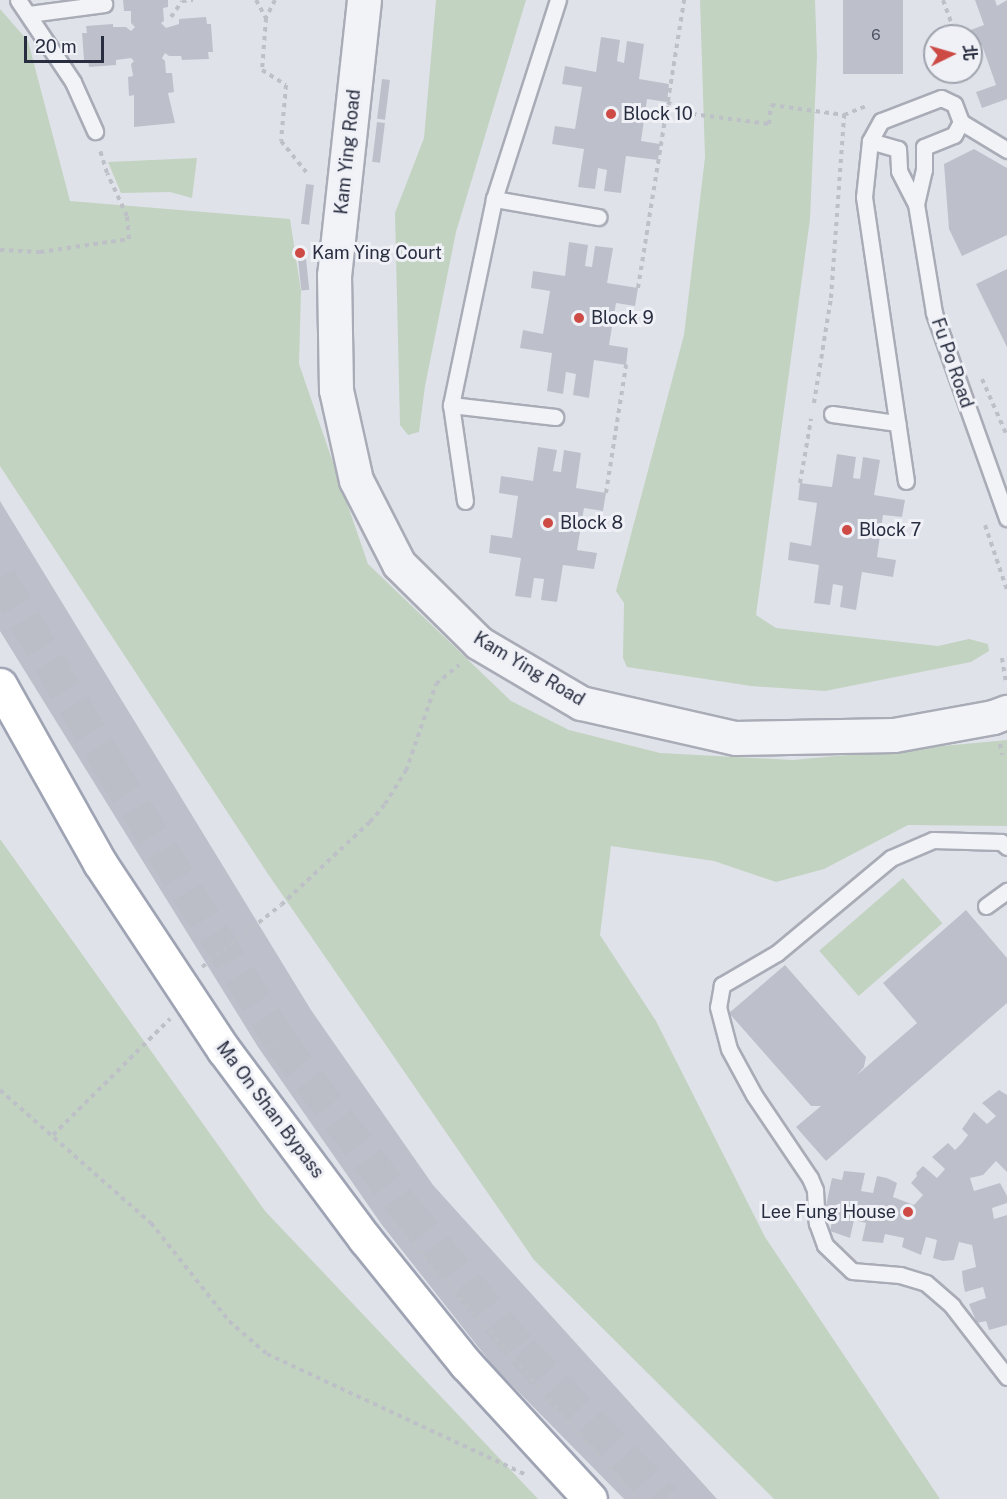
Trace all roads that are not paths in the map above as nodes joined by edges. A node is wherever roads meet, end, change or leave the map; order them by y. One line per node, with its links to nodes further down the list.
1 (18, 0): 5 (lane)
2 (364, 0): 23 (street, Kam Ying Road)
3 (558, 0): 12 (lane)
4 (104, 4): 5 (lane)
5 (29, 14): 7 (lane)
6 (961, 122): 8 (lane); 9 (lane); 11 (lane)
7 (95, 131)
8 (870, 141): 10 (lane); 18 (lane)
9 (924, 147): 10 (lane); 13 (lane, Fu Po Road)
10 (898, 149): 13 (lane, Fu Po Road)
11 (1007, 150)
12 (494, 199): 14 (lane); 15 (lane)
13 (916, 204): 21 (lane, Fu Po Road)
14 (598, 217)
15 (451, 405): 17 (lane); 20 (lane)
16 (832, 414): 18 (lane)
17 (555, 417)
18 (897, 423): 19 (lane)
19 (906, 480)
20 (465, 501)
21 (1007, 518)
22 (0, 685): 28 (main road, Ma On Shan Bypass, bridge)
23 (1007, 712)
24 (1007, 847): 27 (lane)
25 (1007, 891): 26 (lane)
26 (986, 906)
27 (1007, 1377)
28 (591, 1499)

